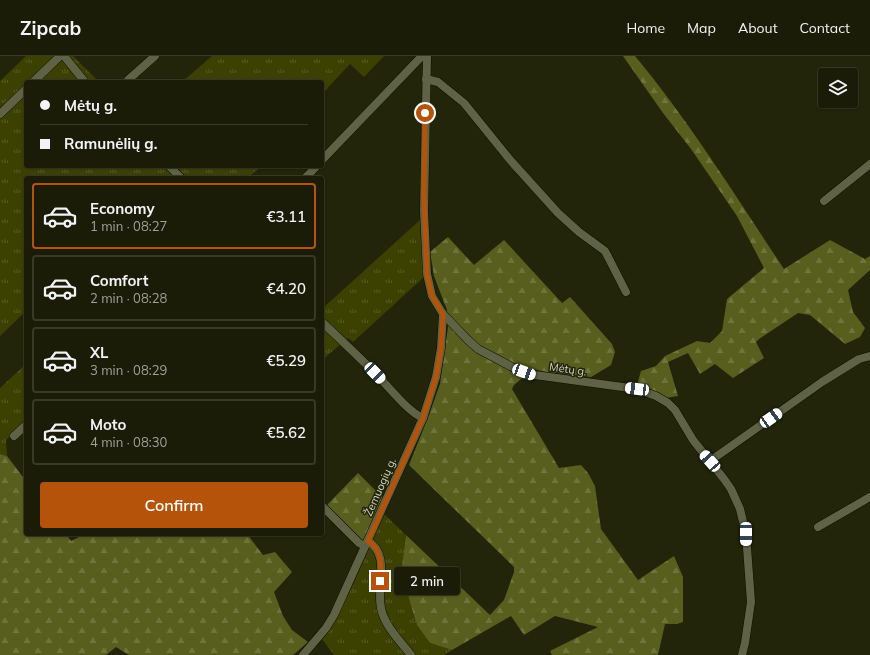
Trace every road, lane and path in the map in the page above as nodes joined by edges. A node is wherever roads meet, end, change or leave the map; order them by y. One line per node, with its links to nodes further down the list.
1 (60, 56): 7 (street)
2 (64, 56): 8 (street)
3 (155, 56): 9 (street)
4 (422, 56): 12 (street)
5 (427, 56): 6 (street, Mėtų g.)
6 (426, 79): 17 (street); 18 (street, Mėtų g.)
7 (35, 80)
8 (83, 80)
9 (128, 80)
10 (24, 91): 11 (street)
11 (0, 114)
12 (324, 158)
13 (870, 164): 16 (street)
14 (315, 168): 15 (street)
15 (307, 176)
16 (824, 201)
17 (626, 292)
18 (443, 314): 21 (street, Žemuogių g.); 24 (street, Mėtų g.)
19 (324, 324): 21 (street)
20 (870, 356): 24 (street)
21 (423, 418): 28 (street, Žemuogių g.)
22 (24, 427): 23 (street)
23 (14, 436)
24 (710, 461): 31 (street, Mėtų g.)
25 (870, 497): 27 (street)
26 (324, 508): 28 (street)
27 (818, 527)
28 (366, 544): 29 (street, Žemuogių g.); 30 (street)
29 (303, 655)
30 (411, 655)
31 (742, 655)

